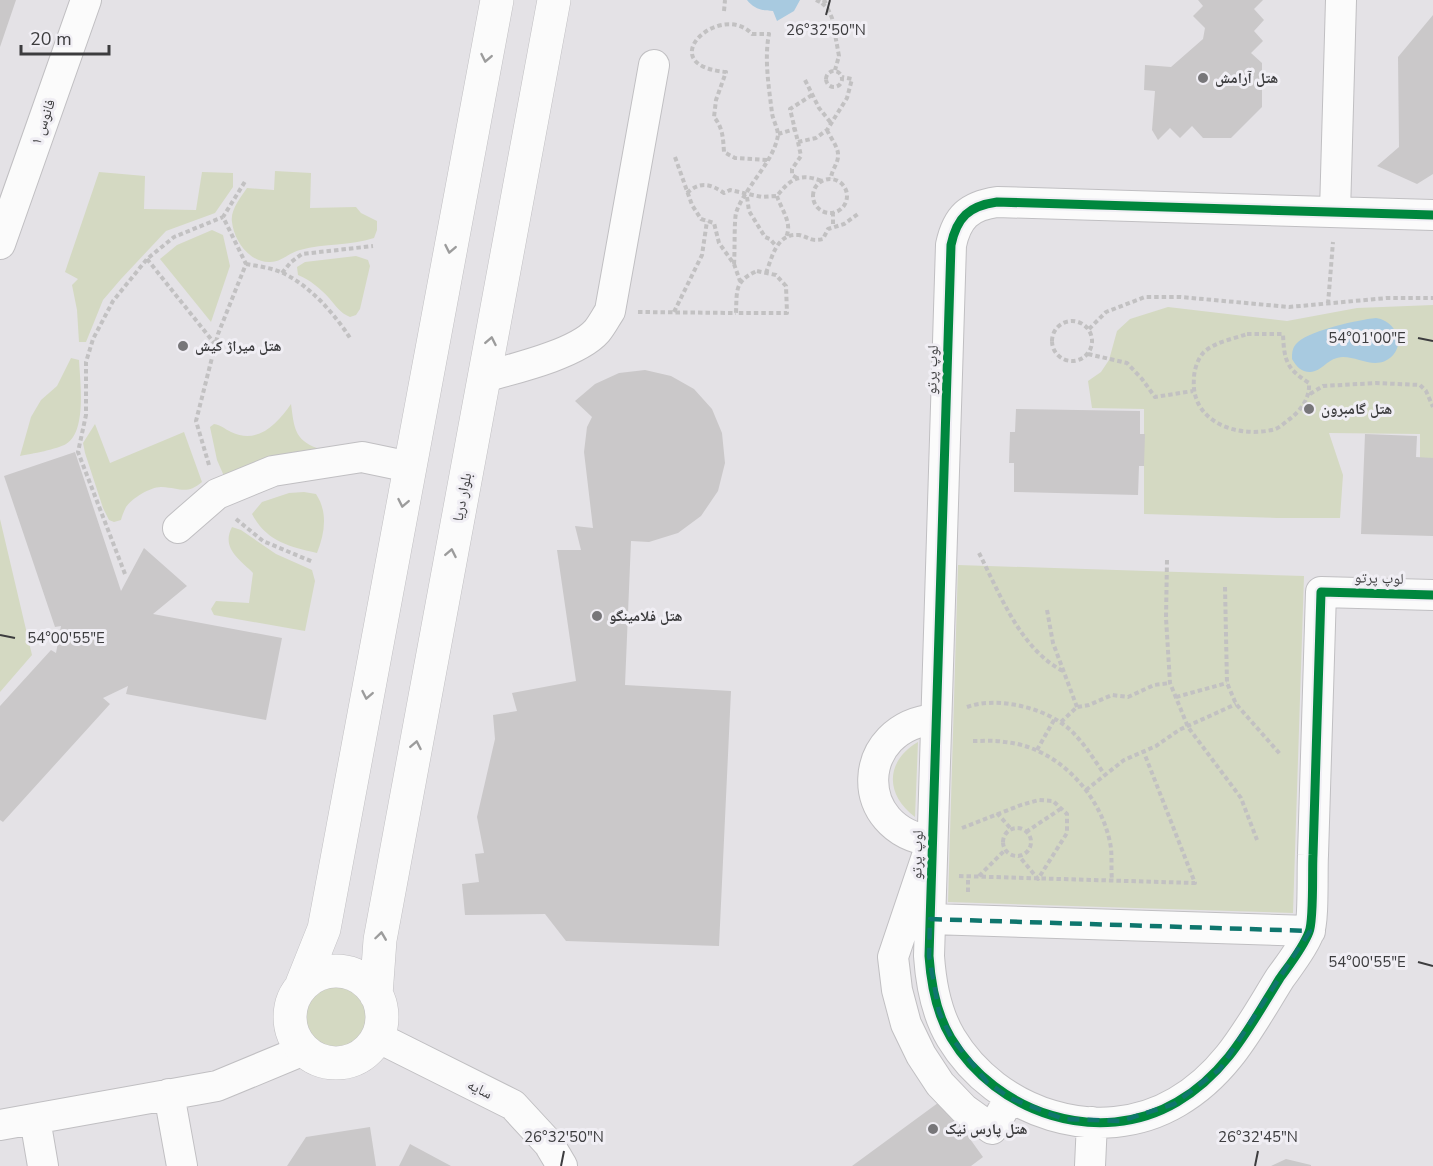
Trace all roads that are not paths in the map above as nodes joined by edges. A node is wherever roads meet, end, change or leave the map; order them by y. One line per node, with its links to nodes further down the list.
1 (86, 0): 8 (street, فانوس ۱)
2 (496, 0): 10 (main road, one-way to 10)
3 (554, 0): 9 (main road, بلوار دریا, one-way to 3)
4 (1341, 0): 6 (street)
5 (654, 64): 9 (street)
6 (1335, 212): 7 (street, لوپ پرتو); 13 (street, لوپ پرتو)
7 (1433, 215)
8 (0, 244)
9 (484, 377): 18 (main road, بلوار دریا, one-way to 9)
10 (410, 467): 11 (street); 17 (main road, one-way to 17)
11 (178, 528)
12 (1433, 595): 16 (street, لوپ پرتو)
13 (936, 718): 14 (street, لوپ پرتو); 14 (street)
14 (932, 841): 15 (street, لوپ پرتو); 22 (street)
15 (930, 919): 16 (street); 22 (street, لوپ پرتو)
16 (1310, 931): 24 (street, لوپ پرتو)
17 (302, 984): 18 (main road); 20 (main road)
18 (376, 995): 19 (main road)
19 (377, 1037): 20 (main road); 28 (street, سایه)
20 (304, 1050): 21 (street)
21 (170, 1094): 23 (street); 27 (street)
22 (1010, 1098): 24 (street, لوپ پرتو)
23 (35, 1119): 25 (street); 26 (street)
24 (1092, 1122): 29 (street)
25 (0, 1125)
26 (43, 1166)
27 (182, 1166)
28 (562, 1166)
29 (1090, 1166)

